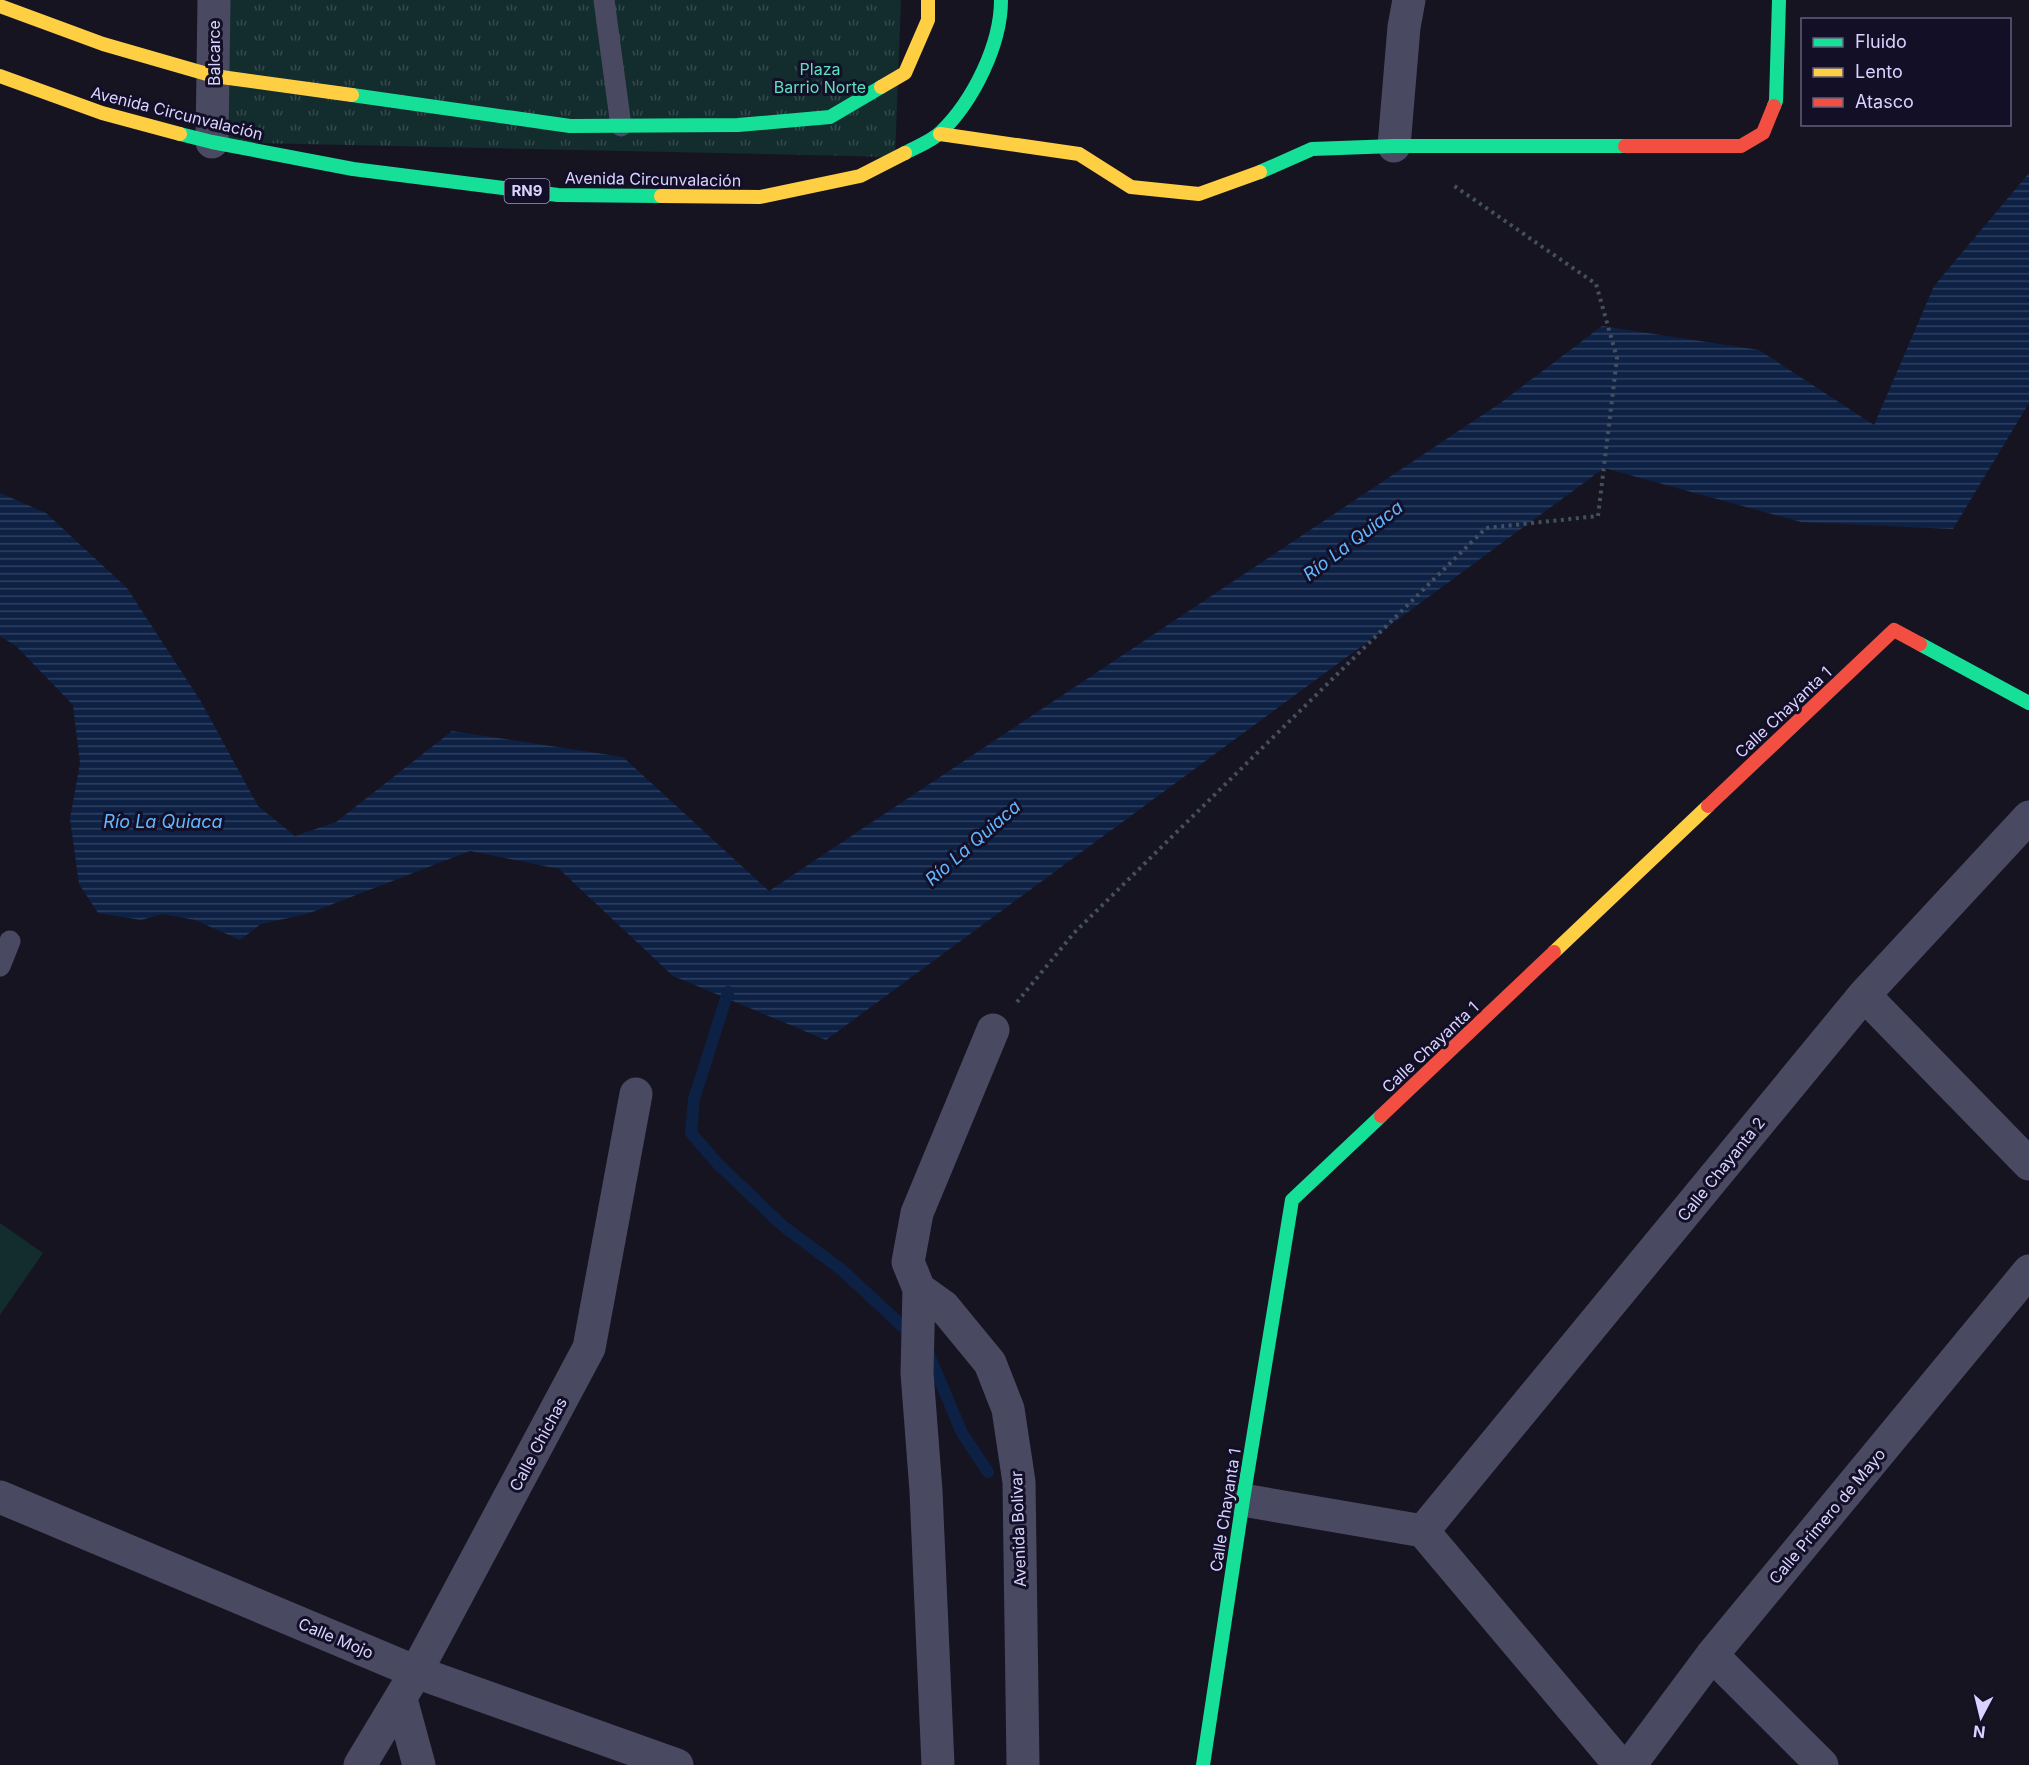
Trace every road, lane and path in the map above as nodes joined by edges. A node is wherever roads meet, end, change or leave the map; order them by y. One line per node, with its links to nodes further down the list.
1 (214, 0): 9 (street, Balcarce)
2 (604, 0): 10 (lane)
3 (928, 0): 10 (main road)
4 (1001, 0): 11 (main road, Avenida Circunvalación / RN9)
5 (1409, 0): 13 (street)
6 (1779, 0): 13 (main road)
7 (0, 6): 9 (main road)
8 (0, 76): 12 (main road, Avenida Circunvalación / RN9)
9 (214, 76): 10 (main road); 12 (street, Balcarce)
10 (621, 126)
11 (940, 134): 12 (main road, Avenida Circunvalación / RN9); 13 (main road)
12 (212, 142)
13 (1394, 146)
14 (1452, 184): 20 (path)
15 (2029, 703): 26 (main road, Calle Chayanta 1)
16 (2029, 817): 19 (street, Calle Chayanta 2)
17 (10, 942): 18 (lane)
18 (0, 966)
19 (1864, 995): 22 (street); 27 (street, Calle Chayanta 2)
20 (993, 1030): 24 (street)
21 (636, 1094): 29 (street, Calle Chichas)
22 (2029, 1164)
23 (2029, 1271): 28 (street, Calle Primero de Mayo)
24 (919, 1289): 33 (street); 34 (street, Avenida Bolivar)
25 (0, 1497): 29 (street, Calle Mojo)
26 (1243, 1500): 27 (street); 35 (main road, Calle Chayanta 1)
27 (1423, 1531): 36 (street)
28 (1712, 1655): 37 (street, Calle Primero de Mayo); 38 (street)
29 (409, 1685): 30 (street, Calle Chichas); 31 (street); 32 (street, Calle Mojo)
30 (360, 1765)
31 (420, 1765)
32 (676, 1765)
33 (938, 1765)
34 (1023, 1765)
35 (1203, 1765)
36 (1620, 1765)
37 (1630, 1765)
38 (1822, 1765)

